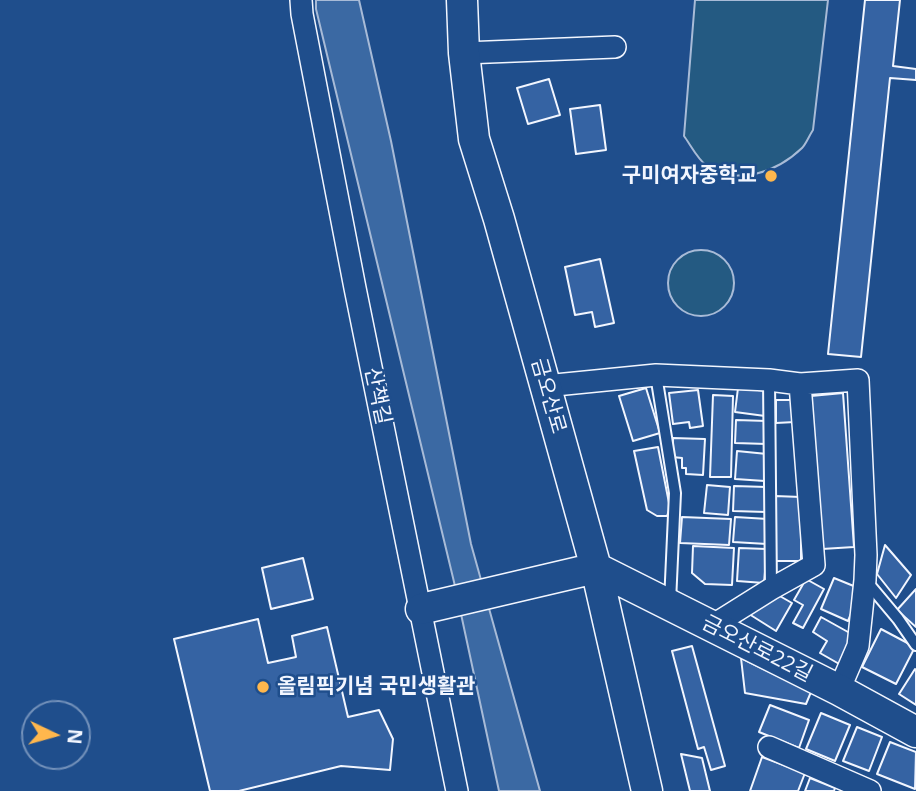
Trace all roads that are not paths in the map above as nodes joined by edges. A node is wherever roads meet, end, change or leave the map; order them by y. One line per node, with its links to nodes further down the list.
1 (301, 0): 13 (street, 산책길)
2 (462, 0): 4 (street, 금오산로)
3 (615, 47): 4 (street)
4 (464, 53): 8 (street, 금오산로)
5 (656, 375): 6 (street); 8 (street); 12 (lane)
6 (769, 380): 7 (street); 11 (lane)
7 (800, 384): 10 (street); 11 (street)
8 (545, 386): 9 (street, 금오산로)
9 (596, 568): 12 (street, 금오산로22길); 13 (street); 20 (street, 금오산로)
10 (865, 580): 15 (lane); 16 (street)
11 (771, 589): 14 (street)
12 (670, 604): 14 (street, 금오산로22길)
13 (421, 609): 19 (street, 산책길)
14 (712, 626): 16 (street, 금오산로22길)
15 (916, 645)
16 (839, 690): 17 (street, 금오산로22길)
17 (916, 732)
18 (769, 747): 21 (street)
19 (457, 791)
20 (647, 791)
21 (870, 791)

